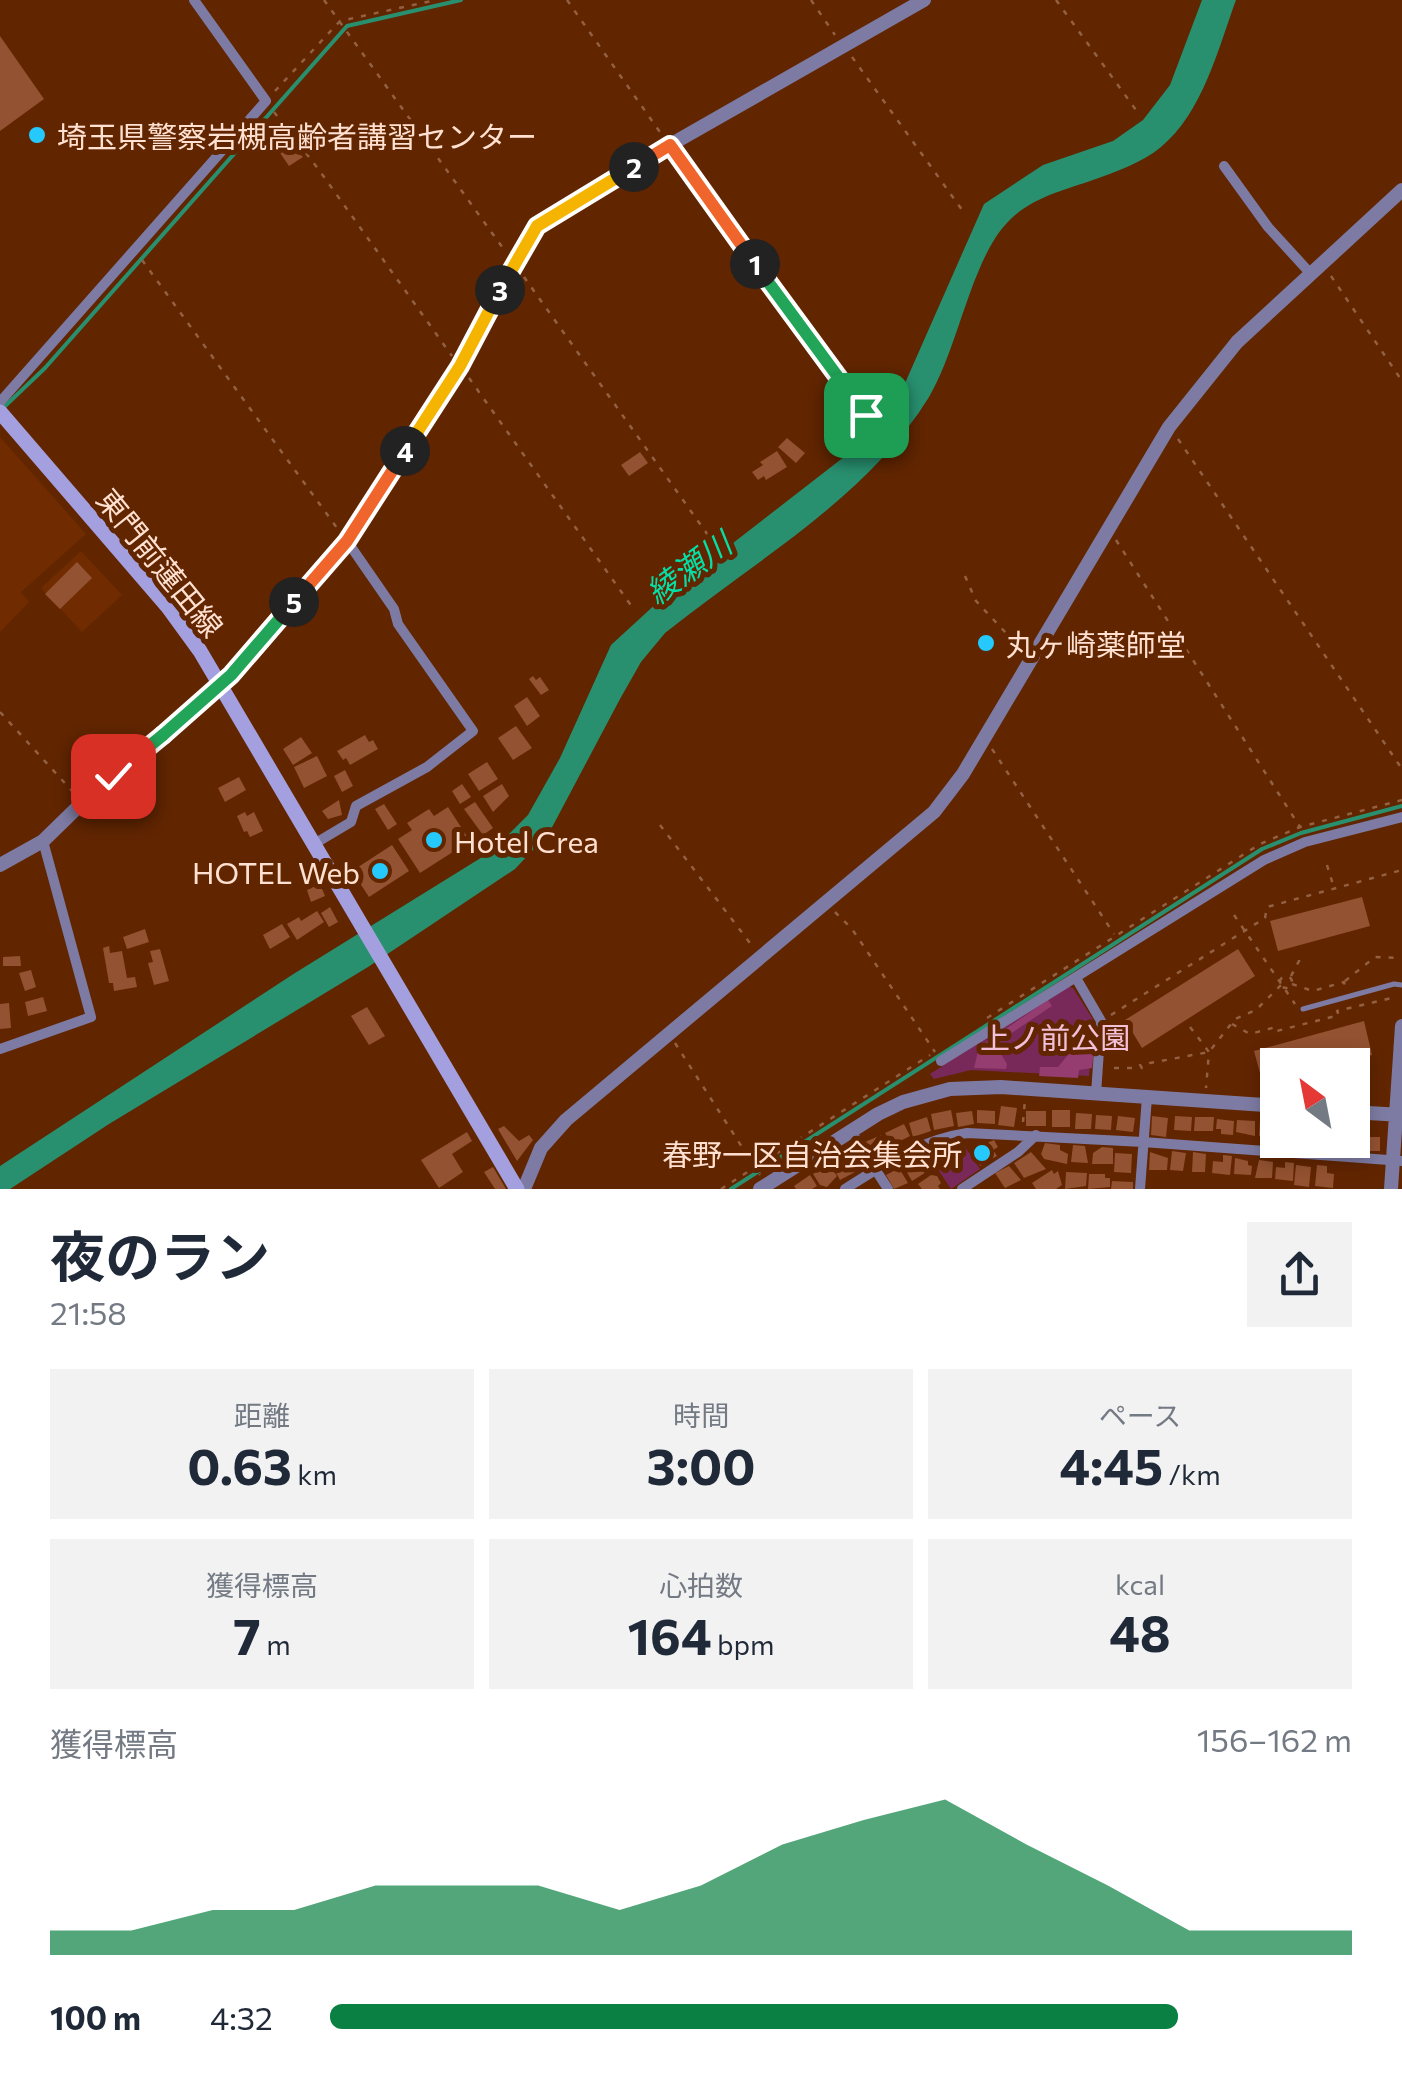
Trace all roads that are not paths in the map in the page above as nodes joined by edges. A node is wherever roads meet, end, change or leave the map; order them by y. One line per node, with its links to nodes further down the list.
1 (194, 0): 6 (street)
2 (924, 0): 7 (street)
3 (1224, 166): 5 (street)
4 (1402, 190): 5 (street)
5 (1316, 268): 31 (street)
6 (2, 411): 8 (main road, 東門前蓮田線)
7 (347, 541): 8 (street); 11 (street)
8 (221, 685): 10 (street); 11 (main road, 東門前蓮田線)
9 (1402, 817): 13 (street)
10 (43, 841): 12 (street); 17 (street)
11 (314, 844): 30 (main road, 東門前蓮田線)
12 (0, 866)
13 (1076, 978): 18 (street); 19 (street)
14 (1402, 985): 15 (lane)
15 (1303, 1009)
16 (1402, 1026): 23 (street)
17 (0, 1048)
18 (941, 1062)
19 (1096, 1094): 20 (street); 24 (street)
20 (1147, 1097): 21 (street); 26 (street)
21 (1260, 1105)
22 (1370, 1113): 23 (street)
23 (1398, 1115): 27 (street)
24 (850, 1130): 28 (street); 29 (street)
25 (1036, 1135): 26 (street); 28 (street); 34 (street)
26 (1143, 1142): 27 (street); 35 (street)
27 (1398, 1161): 36 (street)
28 (876, 1169): 32 (street); 33 (street)
29 (763, 1187)
30 (516, 1189)
31 (524, 1189)
32 (845, 1189)
33 (888, 1189)
34 (962, 1189)
35 (1140, 1189)
36 (1391, 1189)

